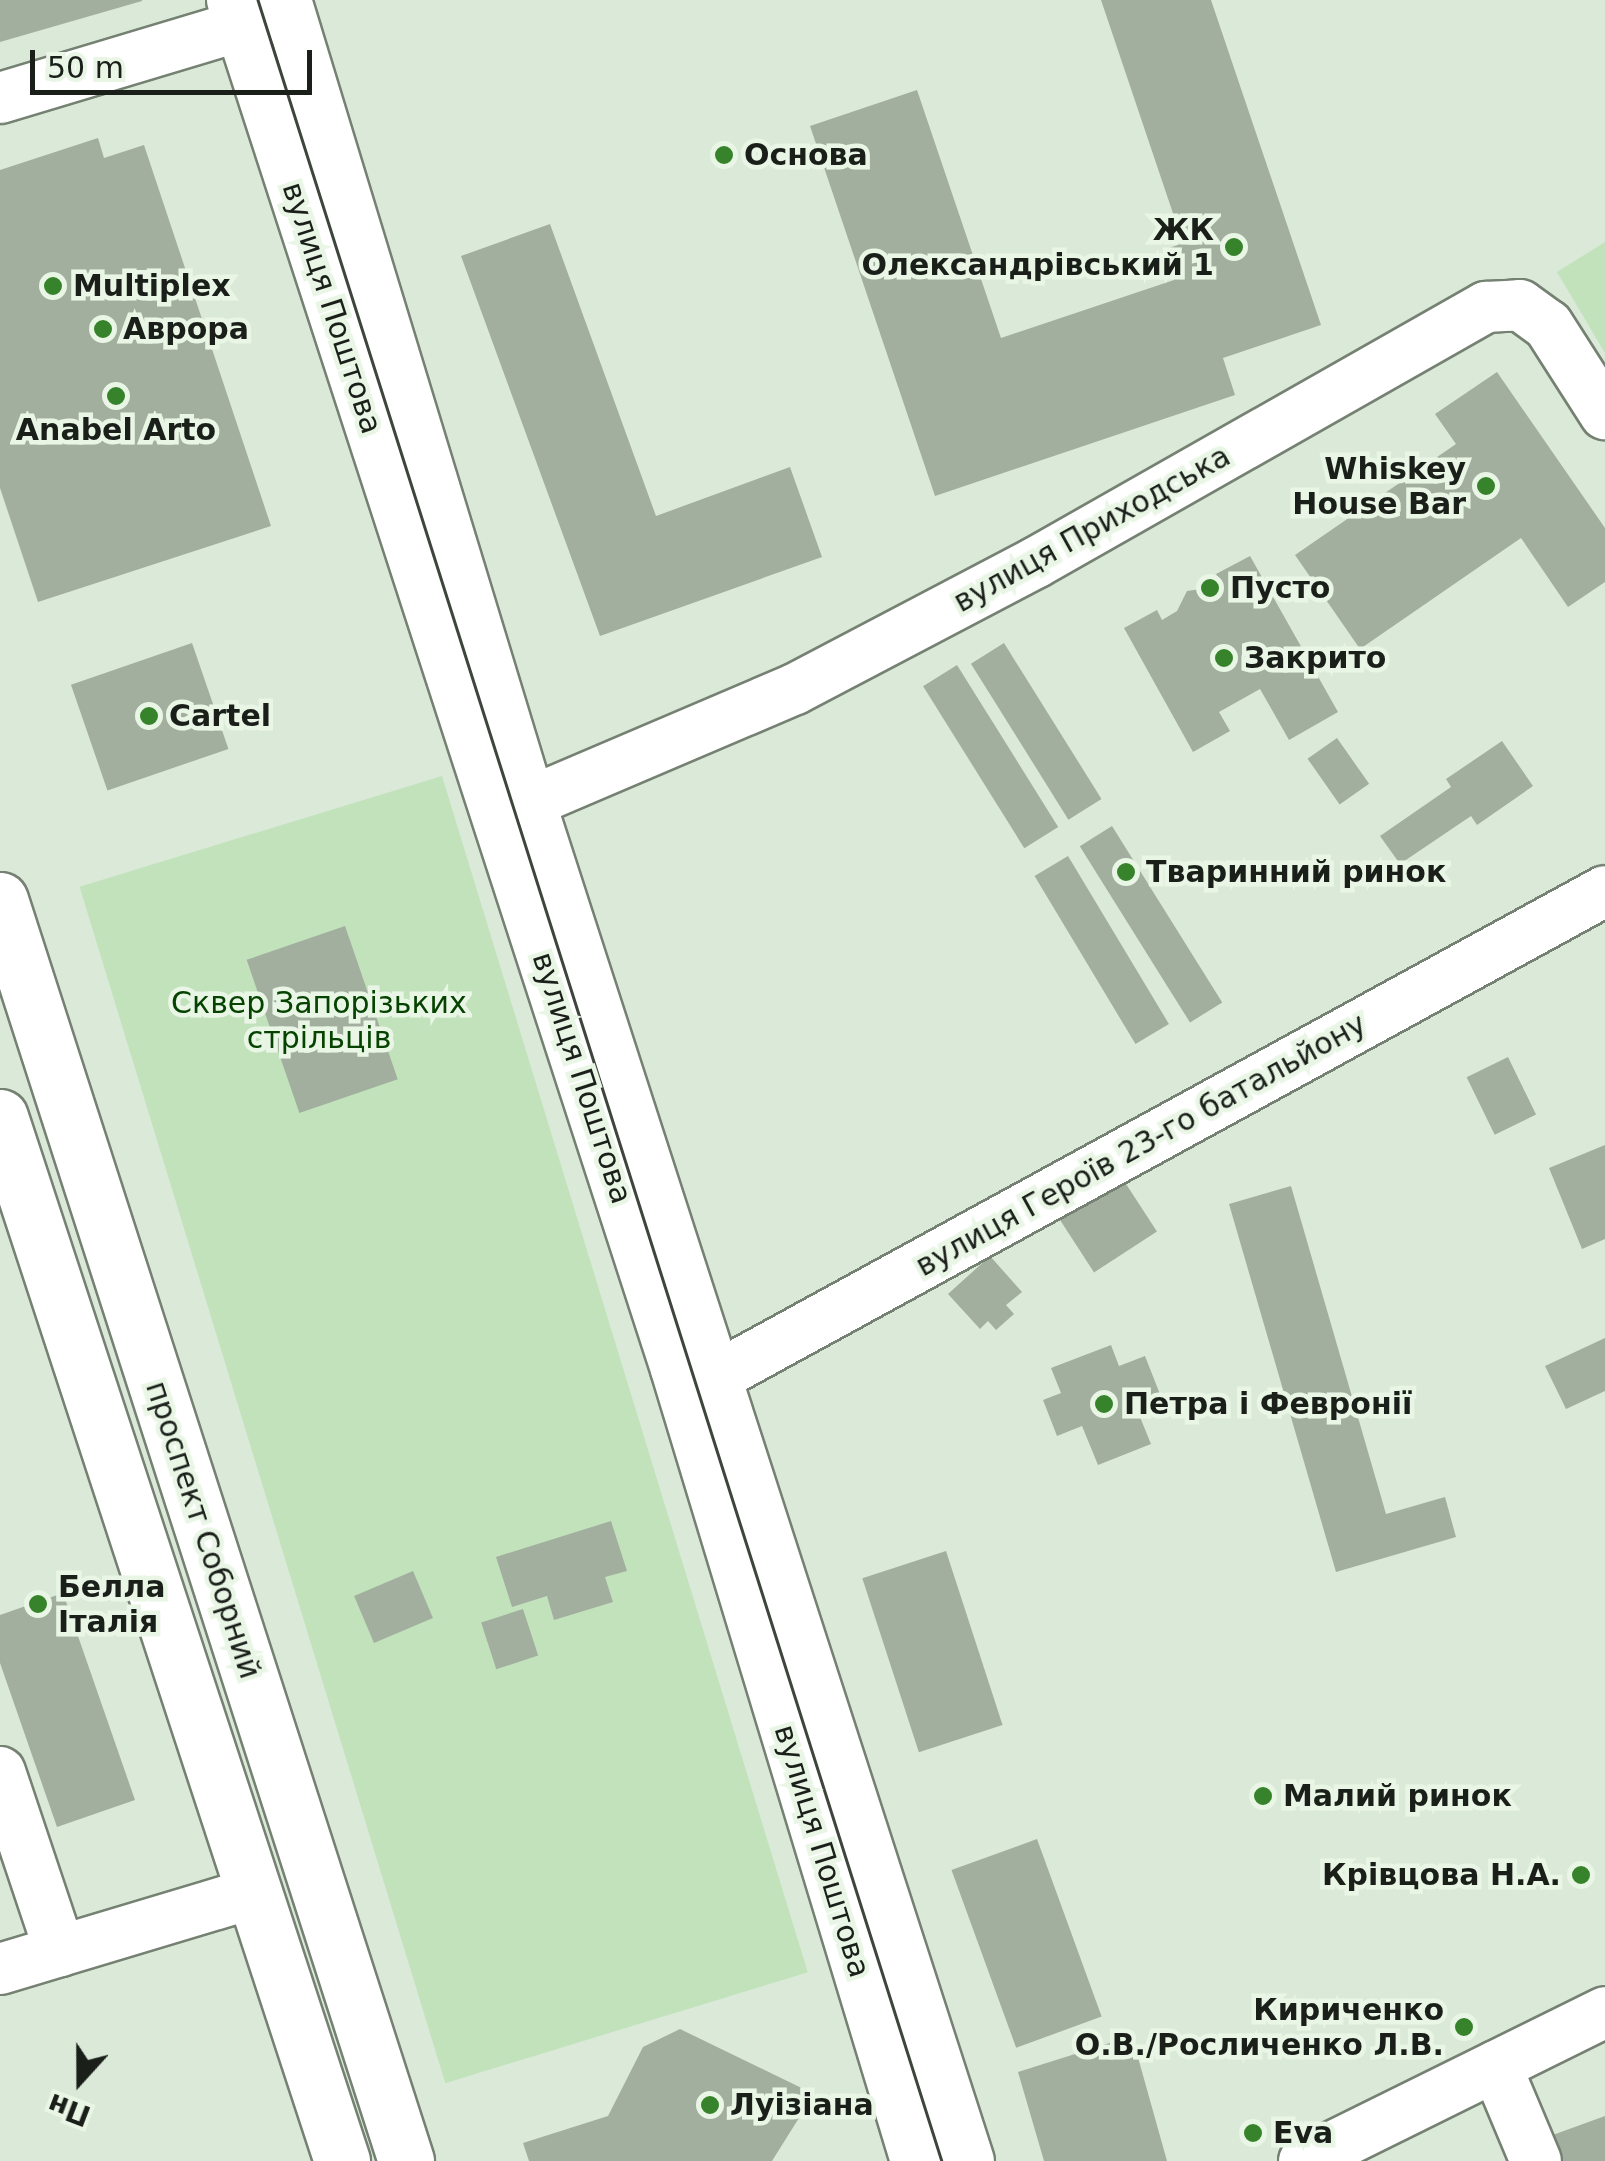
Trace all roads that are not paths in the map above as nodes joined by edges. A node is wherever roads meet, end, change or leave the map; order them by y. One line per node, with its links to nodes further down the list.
1 (288, 5): 2 (street); 5 (street, вулиця Поштова)
2 (236, 13): 3 (street); 9 (street, вулиця Поштова)
3 (0, 98)
4 (1605, 414): 5 (street, вулиця Приходська)
5 (530, 802): 9 (street, вулиця Поштова)
6 (1605, 890): 9 (street, вулиця Героїв 23-го батальйону)
7 (0, 900): 17 (main road, проспект Соборний)
8 (0, 1117): 11 (main road)
9 (696, 1373): 18 (street, вулиця Поштова); 19 (street, вулиця Поштова)
10 (0, 1772): 12 (street)
11 (254, 1892): 12 (street); 16 (main road)
12 (60, 1951): 13 (street)
13 (0, 1969)
14 (1605, 2012): 15 (street)
15 (1496, 2066): 20 (street); 21 (street)
16 (342, 2161)
17 (406, 2161)
18 (916, 2161)
19 (969, 2161)
20 (1304, 2161)
21 (1536, 2161)

